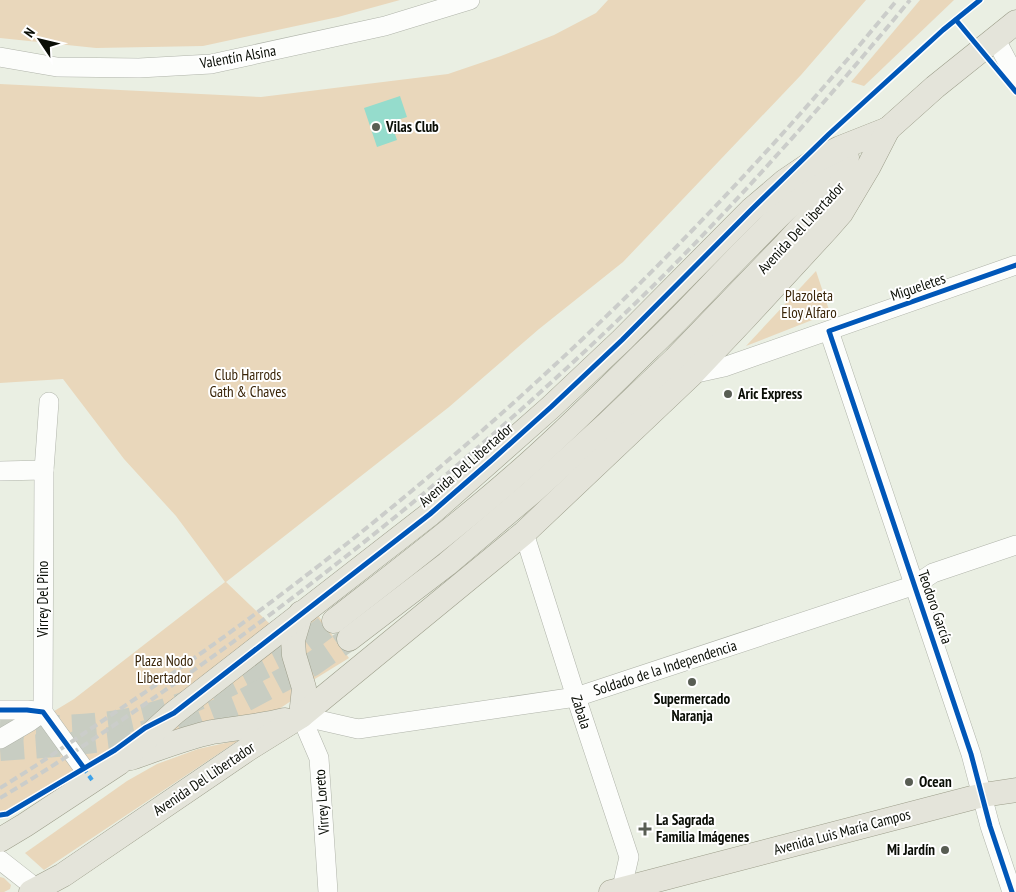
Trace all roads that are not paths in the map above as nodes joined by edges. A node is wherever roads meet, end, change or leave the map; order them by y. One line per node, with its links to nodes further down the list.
1 (470, 0): 4 (street, Valentín Alsina)
2 (1016, 22): 3 (main road, Avenida Del Libertador)
3 (995, 38): 5 (street); 6 (main road, Avenida Del Libertador)
4 (0, 57)
5 (1016, 78)
6 (888, 129): 9 (main road, Avenida Del Libertador); 16 (main road, Avenida Del Libertador); 17 (main road, Avenida Del Libertador); 18 (main road, Avenida Del Libertador)
7 (1016, 265): 8 (street, Migueletes)
8 (829, 331): 9 (street, Migueletes); 15 (street, Teodoro García)
9 (692, 374): 13 (main road, Avenida Del Libertador)
10 (49, 402): 11 (street, Virrey Del Pino)
11 (44, 470): 12 (street); 21 (street, Virrey Del Pino)
12 (0, 471)
13 (524, 533): 19 (street, Zabala); 22 (main road, Avenida Del Libertador)
14 (1016, 545): 15 (street, Soldado de la Independencia)
15 (915, 585): 19 (street, Soldado de la Independencia); 27 (street, Teodoro García)
16 (301, 613): 22 (main road); 24 (main road, Avenida Del Libertador)
17 (334, 621)
18 (349, 639)
19 (576, 697): 22 (street, Soldado de la Independencia); 31 (street, Zabala)
20 (0, 710): 21 (street)
21 (43, 712): 23 (street); 25 (street)
22 (301, 716): 24 (main road); 30 (main road, Avenida Del Libertador); 32 (street, Virrey Loreto)
23 (0, 739)
24 (119, 763): 25 (main road, Avenida Del Libertador)
25 (92, 780): 28 (main road, Avenida Del Libertador)
26 (1016, 790): 27 (main road, Avenida Luis María Campos)
27 (983, 795): 31 (main road, Avenida Luis María Campos); 33 (street, Teodoro García)
28 (0, 840)
29 (0, 860): 30 (street)
30 (35, 891)
31 (618, 891)
32 (328, 892)
33 (1012, 892)

